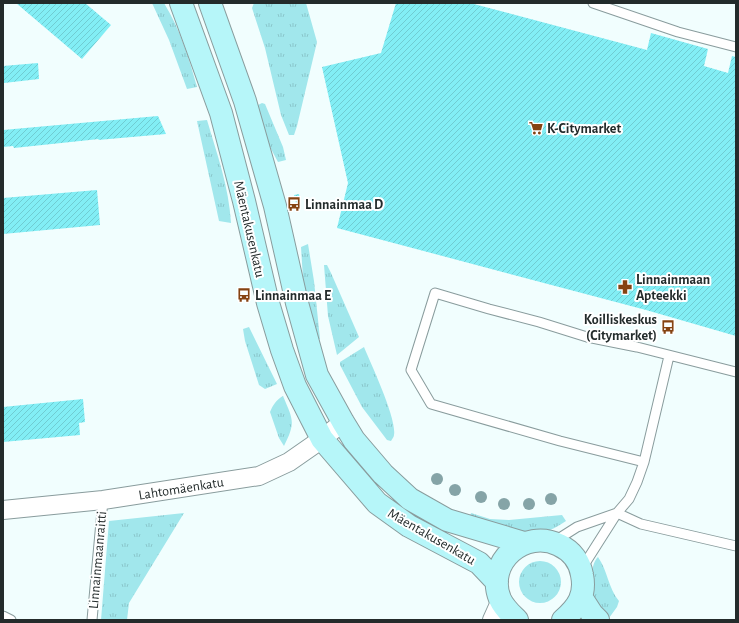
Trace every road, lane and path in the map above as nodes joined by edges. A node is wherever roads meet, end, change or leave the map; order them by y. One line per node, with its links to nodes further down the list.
1 (171, 3): 8 (main road)
2 (181, 3): 8 (main road, Mäentakusenkatu)
3 (210, 3): 7 (main road, Mäentakusenkatu)
4 (225, 3): 7 (main road)
5 (593, 3): 6 (lane)
6 (736, 47)
7 (235, 73): 11 (main road, Mäentakusenkatu)
8 (217, 98): 12 (main road, Mäentakusenkatu)
9 (669, 356): 10 (lane); 13 (lane); 13 (lane)
10 (736, 372)
11 (343, 422): 12 (street, Lahtomäenkatu); 18 (main road, Mäentakusenkatu)
12 (322, 439): 14 (street, Lahtomäenkatu); 21 (main road, Mäentakusenkatu)
13 (644, 462): 16 (lane)
14 (103, 500): 15 (street, Lahtomäenkatu); 25 (lane, Linnainmaanraitti)
15 (3, 510)
16 (617, 513): 17 (lane); 19 (lane); 20 (lane)
17 (553, 542): 18 (main road); 20 (main road)
18 (524, 543): 21 (main road)
19 (736, 546)
20 (581, 569): 22 (main road)
21 (499, 591): 26 (street); 27 (main road, Mäentakusenkatu)
22 (581, 598): 28 (main road); 29 (main road)
23 (3, 616): 24 (lane)
24 (11, 620)
25 (92, 620)
26 (492, 620)
27 (517, 620)
28 (563, 620)
29 (598, 620)

